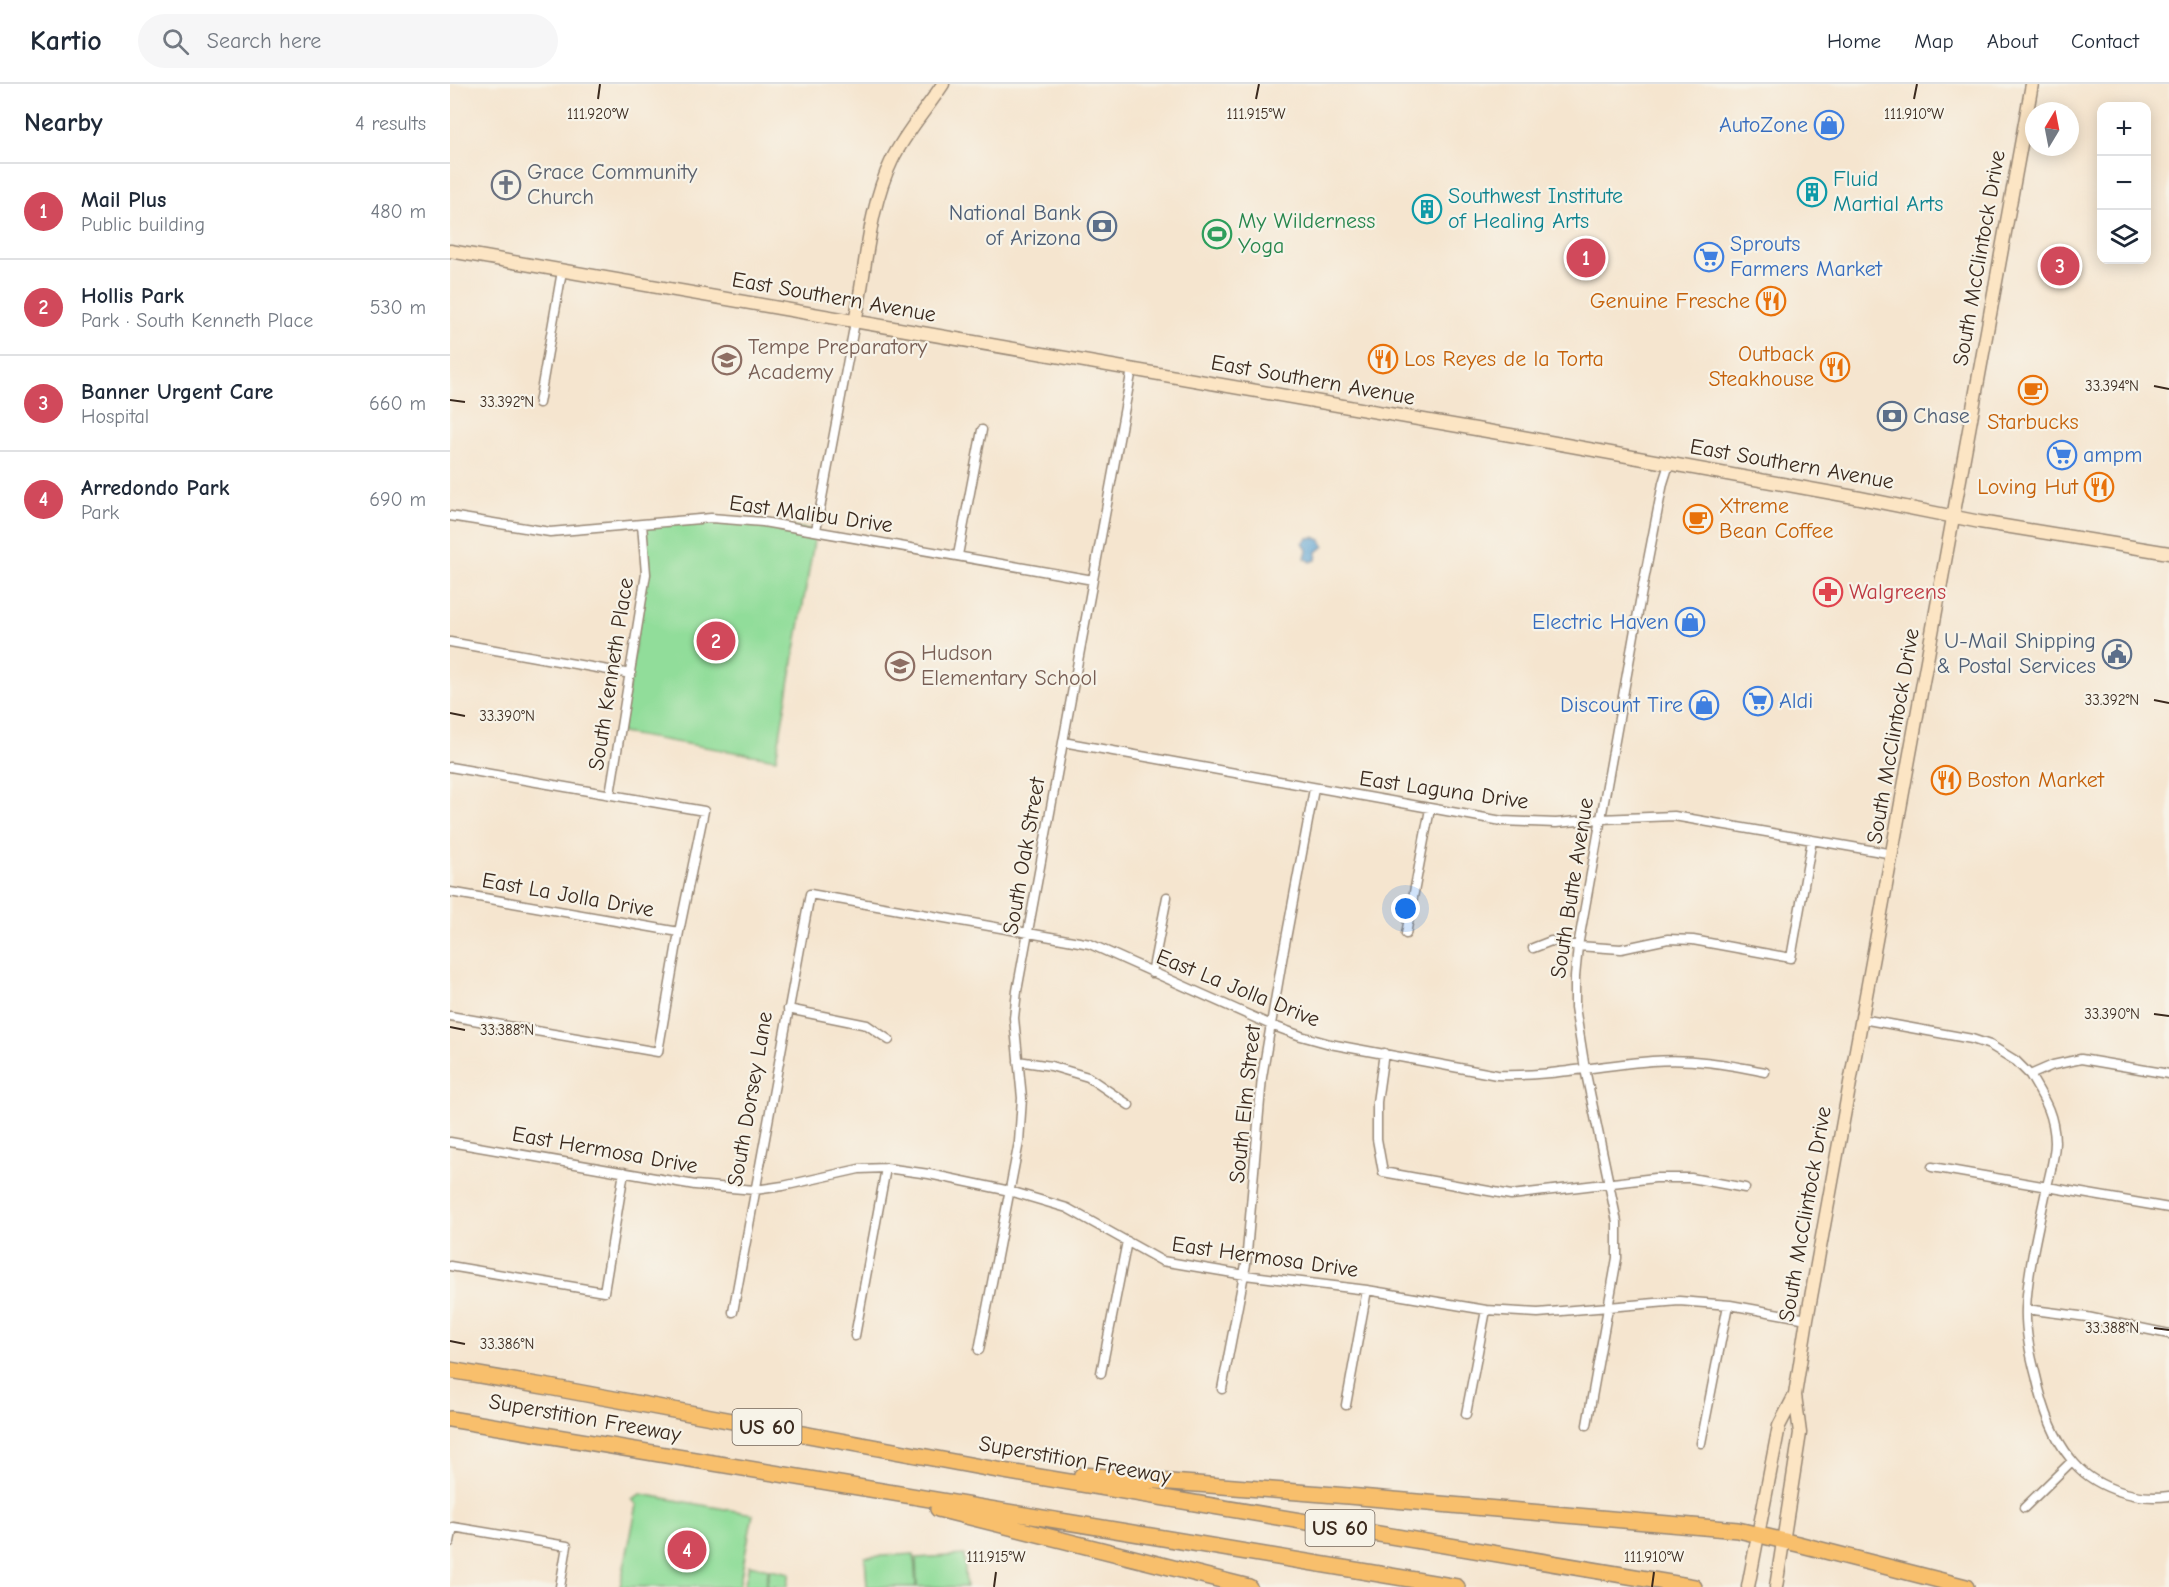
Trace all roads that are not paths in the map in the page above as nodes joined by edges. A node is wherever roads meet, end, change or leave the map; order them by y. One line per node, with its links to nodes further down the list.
1 (943, 84): 5 (main road)
2 (2032, 84): 11 (main road, South McClintock Drive)
3 (450, 251): 4 (main road, East Southern Avenue)
4 (562, 271): 5 (main road, East Southern Avenue); 7 (street)
5 (855, 322): 6 (main road, East Southern Avenue); 13 (street)
6 (1132, 369): 9 (main road, East Southern Avenue); 16 (street, South Oak Street)
7 (539, 403)
8 (982, 430): 15 (street)
9 (1669, 464): 11 (main road, East Southern Avenue); 24 (street, South Butte Avenue)
10 (450, 516): 12 (street, East Malibu Drive)
11 (1954, 516): 14 (main road, East Southern Avenue); 26 (main road, South McClintock Drive)
12 (642, 524): 13 (street, East Malibu Drive); 18 (street, South Kenneth Place)
13 (816, 530): 15 (street, East Malibu Drive)
14 (2169, 553)
15 (958, 555): 16 (street, East Malibu Drive)
16 (1093, 580): 19 (street, South Oak Street)
17 (450, 642): 18 (street)
18 (631, 674): 22 (street, South Kenneth Place)
19 (1063, 742): 21 (street, East Laguna Drive); 31 (street, South Oak Street)
20 (450, 767): 22 (street)
21 (1314, 789): 23 (street, East Laguna Drive); 39 (street, South Elm Street)
22 (610, 794): 30 (street)
23 (1430, 809): 24 (street, East Laguna Drive); 32 (street)
24 (1600, 819): 25 (street, East Laguna Drive); 33 (street, South Butte Avenue)
25 (1812, 840): 26 (street, East Laguna Drive); 33 (street)
26 (1893, 854): 38 (main road, South McClintock Drive)
27 (450, 892): 30 (street, East La Jolla Drive)
28 (810, 894): 31 (street, East La Jolla Drive); 36 (street, South Dorsey Lane)
29 (1167, 897): 35 (street)
30 (679, 932): 37 (street)
31 (1028, 932): 35 (street, East La Jolla Drive); 42 (street, South Oak Street)
32 (1406, 934)
33 (1578, 946): 34 (street); 43 (street, South Butte Avenue)
34 (1533, 948)
35 (1152, 973): 39 (street, East La Jolla Drive)
36 (788, 1009): 40 (street); 55 (street, South Dorsey Lane)
37 (450, 1016)
38 (1862, 1019): 46 (street); 67 (main road, South McClintock Drive)
39 (1271, 1025): 41 (street, East La Jolla Drive); 60 (street, South Elm Street)
40 (888, 1040)
41 (1384, 1053): 43 (street, East La Jolla Drive); 52 (street)
42 (1018, 1061): 47 (street); 56 (street, South Oak Street)
43 (1585, 1070): 44 (street, East La Jolla Drive); 52 (street, South Butte Avenue)
44 (1765, 1072)
45 (2169, 1074): 46 (street)
46 (2030, 1075): 53 (street)
47 (1129, 1105)
48 (450, 1142): 51 (street, East Hermosa Drive)
49 (1932, 1167): 53 (street)
50 (886, 1168): 55 (street, East Hermosa Drive); 56 (street, East Hermosa Drive); 69 (street)
51 (624, 1172): 55 (street, East Hermosa Drive); 59 (street)
52 (1610, 1184): 54 (street); 63 (street, South Butte Avenue)
53 (2047, 1187): 57 (street); 64 (street)
54 (1745, 1188)
55 (755, 1190): 66 (street, South Dorsey Lane)
56 (1010, 1191): 58 (street, East Hermosa Drive); 70 (street, South Oak Street)
57 (2169, 1208)
58 (1127, 1241): 60 (street, East Hermosa Drive); 73 (street)
59 (450, 1266)
60 (1245, 1275): 61 (street, East Hermosa Drive); 75 (street, South Elm Street)
61 (1367, 1290): 65 (street, East Hermosa Drive); 77 (street)
62 (1728, 1305): 63 (street, East Hermosa Drive); 67 (street, East Hermosa Drive); 81 (street)
63 (1610, 1307): 65 (street, East Hermosa Drive); 80 (street, South Butte Avenue)
64 (2026, 1309): 68 (street); 82 (street)
65 (1486, 1311): 78 (street)
66 (733, 1312)
67 (1807, 1319): 76 (main road, South McClintock Drive)
68 (2169, 1334)
69 (855, 1336)
70 (979, 1350)
71 (450, 1364): 74 (highway)
72 (450, 1370): 74 (highway, Superstition Freeway / US 60)
73 (1101, 1373)
74 (549, 1387): 83 (highway, Superstition Freeway / US 60)
75 (1222, 1389)
76 (1796, 1395): 87 (main road, South McClintock Drive); 88 (main road, South McClintock Drive)
77 (1346, 1405)
78 (1466, 1414)
79 (450, 1421): 84 (highway, Superstition Freeway / US 60)
80 (1587, 1425)
81 (1701, 1443)
82 (2072, 1461): 85 (street); 86 (street)
83 (986, 1468): 87 (highway); 94 (highway, Superstition Freeway / US 60)
84 (831, 1482): 92 (highway); 93 (highway, Superstition Freeway / US 60)
85 (2169, 1496)
86 (2024, 1508)
87 (1757, 1534): 88 (highway); 95 (main road, South McClintock Drive)
88 (1784, 1540): 90 (main road, South McClintock Drive); 96 (highway)
89 (450, 1542): 91 (street)
90 (1777, 1581)
91 (560, 1587)
92 (1249, 1587)
93 (1457, 1587)
94 (1694, 1587)
95 (1748, 1587)
96 (1966, 1587)

